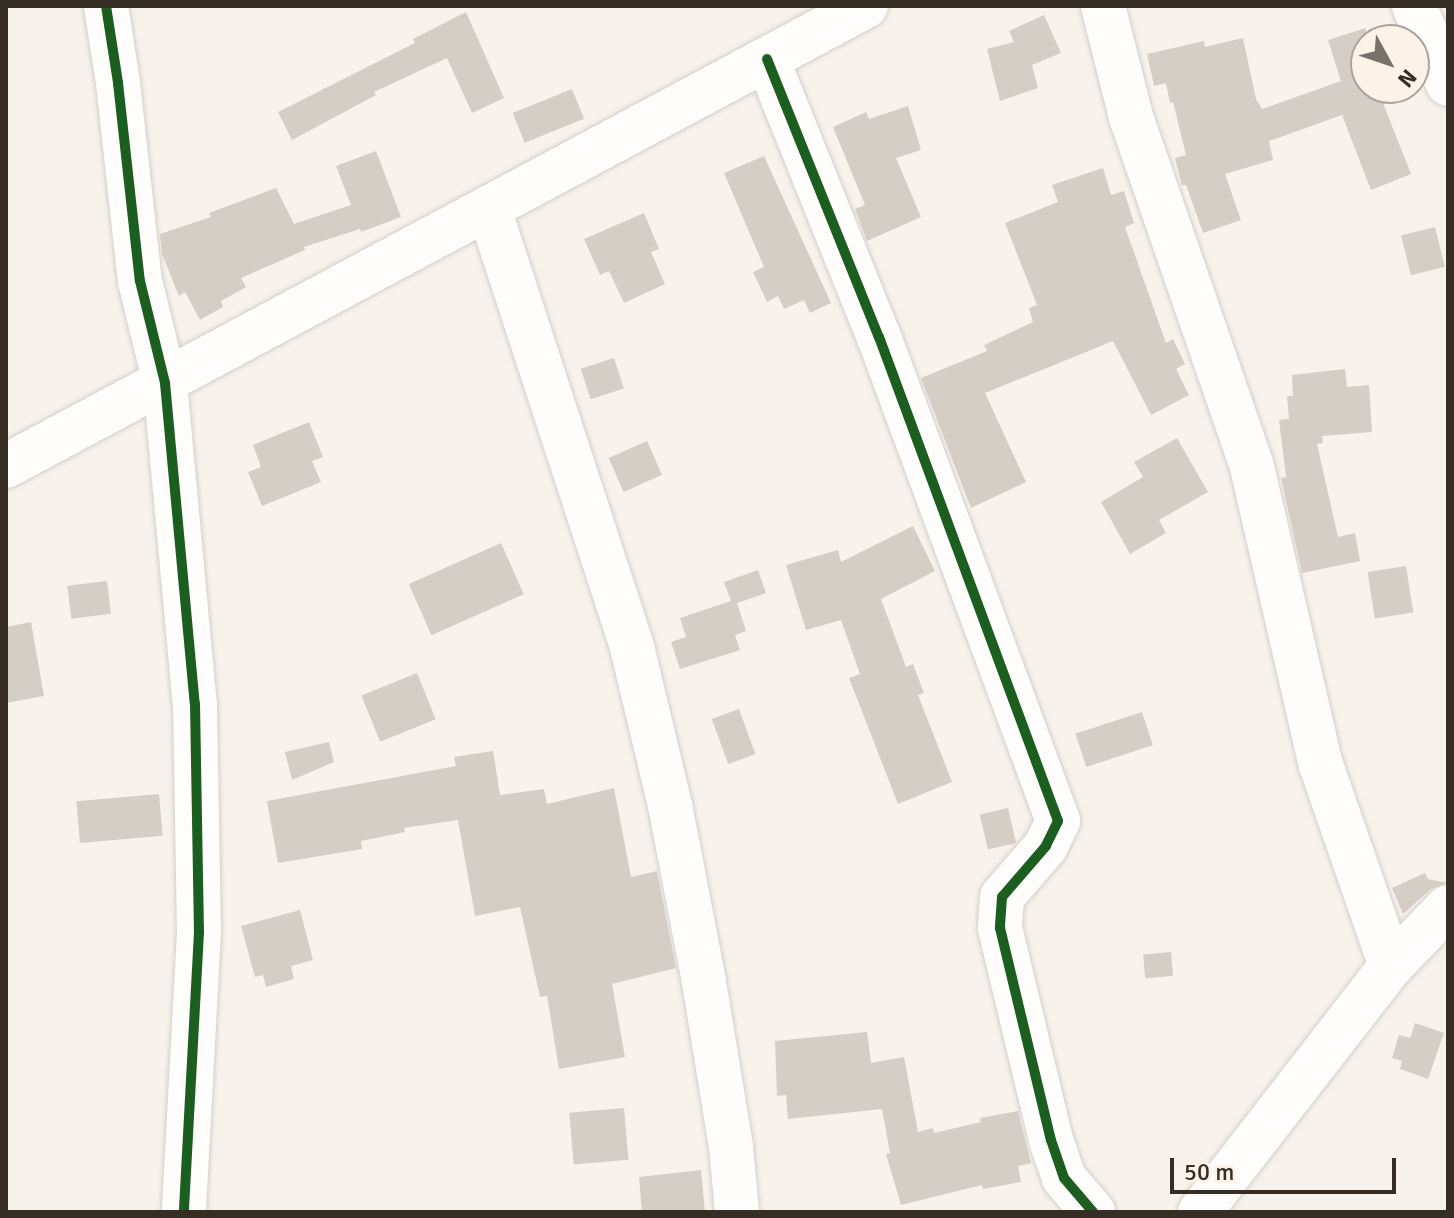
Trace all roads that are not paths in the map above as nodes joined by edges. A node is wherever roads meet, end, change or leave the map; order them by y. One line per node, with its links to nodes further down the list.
1 (106, 6): 8 (street)
2 (866, 6): 5 (street)
3 (1103, 6): 11 (street)
4 (1414, 6): 6 (street)
5 (767, 59): 7 (street); 14 (street)
6 (1448, 84)
7 (489, 209): 8 (street); 13 (street)
8 (165, 383): 9 (street); 12 (street)
9 (6, 466)
10 (1448, 907): 11 (street)
11 (1391, 966): 15 (street)
12 (184, 1212)
13 (737, 1212)
14 (1093, 1212)
15 (1200, 1212)

